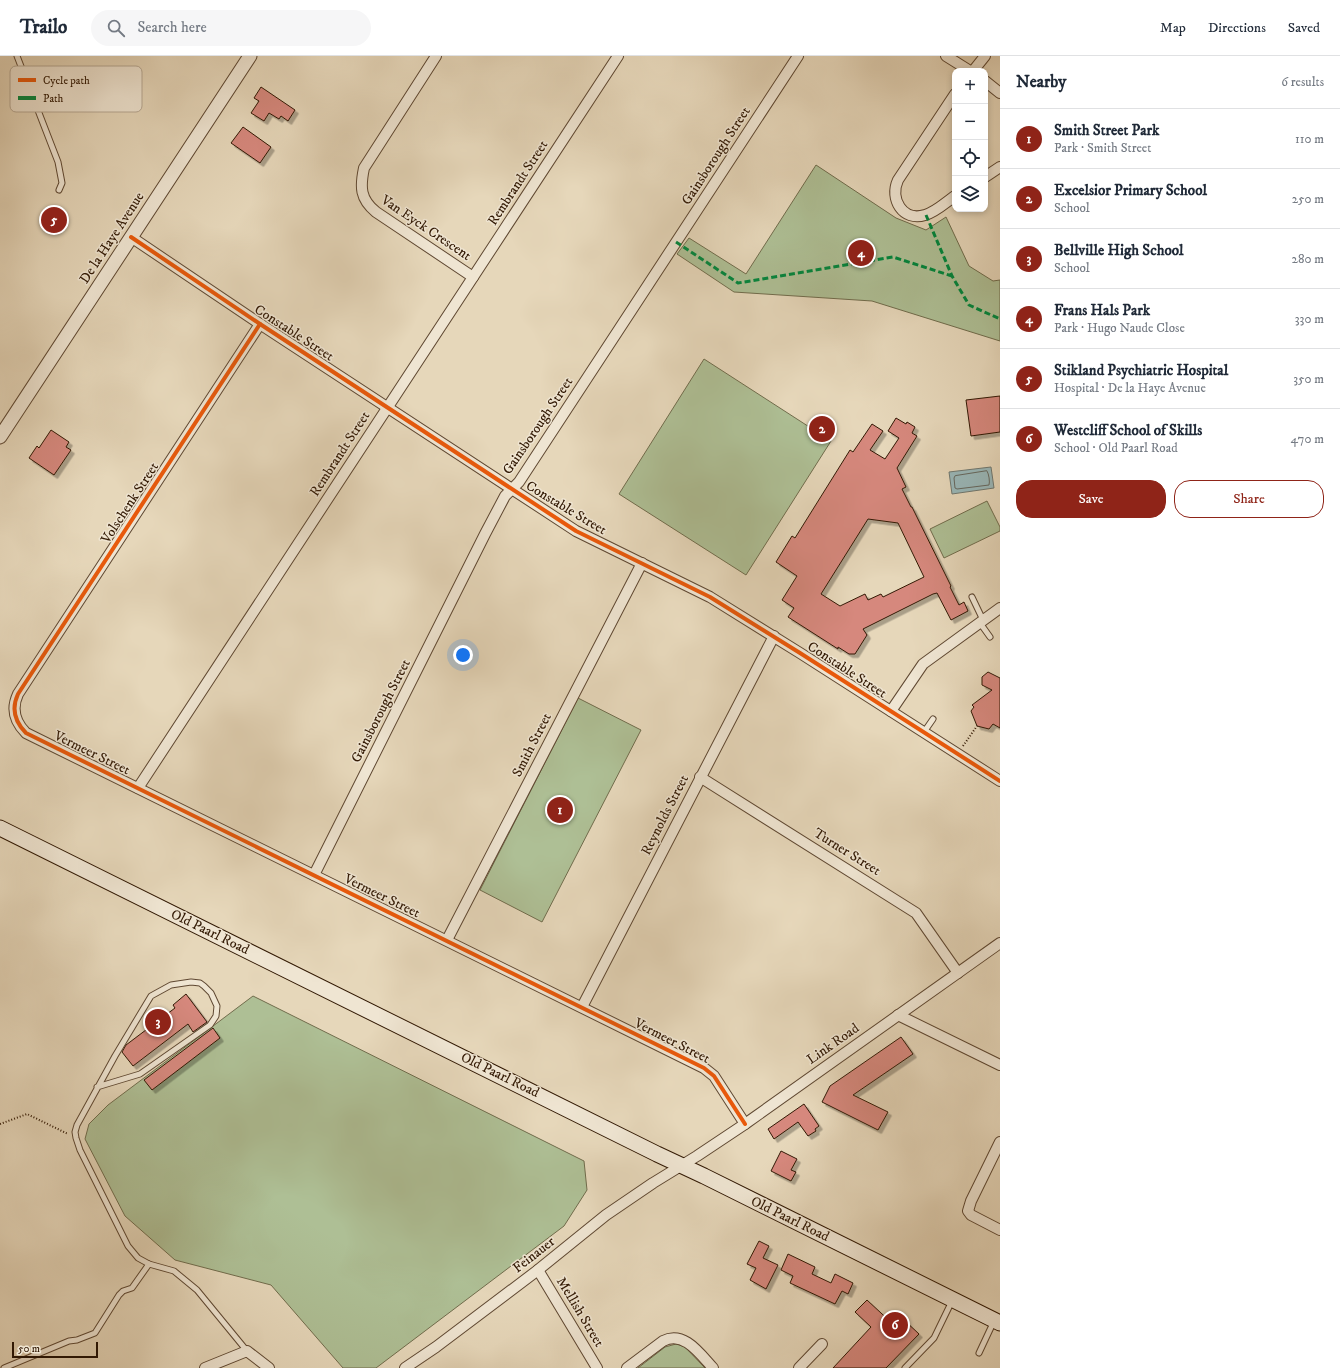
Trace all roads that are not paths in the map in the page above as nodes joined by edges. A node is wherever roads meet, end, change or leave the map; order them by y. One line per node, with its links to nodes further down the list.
1 (17, 56): 8 (lane)
2 (250, 56): 19 (street, De la Haye Avenue)
3 (436, 56): 20 (street, Van Eyck Crescent)
4 (618, 56): 20 (street, Rembrandt Street)
5 (798, 56): 24 (street, Gainsborough Street)
6 (946, 56): 9 (street)
7 (985, 56): 10 (street)
8 (21, 66)
9 (965, 68)
10 (975, 68)
11 (988, 83): 12 (street)
12 (1000, 93)
13 (952, 99): 18 (street)
14 (39, 112): 17 (lane)
15 (1000, 167): 16 (street)
16 (988, 174)
17 (59, 190)
18 (952, 198)
19 (131, 237): 21 (street, Constable Street); 23 (street, De la Haye Avenue)
20 (473, 277): 22 (street, Rembrandt Street)
21 (260, 324): 22 (street, Constable Street); 31 (street, Volschenk Street)
22 (388, 407): 24 (street, Constable Street); 37 (street, Rembrandt Street)
23 (0, 436)
24 (513, 488): 25 (street, Constable Street); 39 (street, Gainsborough Street)
25 (642, 563): 29 (street, Constable Street); 40 (street, Smith Street)
26 (972, 597): 28 (lane)
27 (1000, 608): 28 (street)
28 (982, 621): 30 (lane); 32 (street)
29 (774, 636): 32 (street, Constable Street); 35 (street, Reynolds Street)
30 (990, 637)
31 (18, 694): 37 (street, Vermeer Street)
32 (891, 711): 34 (street, Constable Street)
33 (933, 719): 34 (lane)
34 (924, 732): 36 (street, Constable Street)
35 (700, 777): 42 (street, Turner Street); 43 (street, Reynolds Street)
36 (1000, 781)
37 (138, 788): 39 (street, Vermeer Street)
38 (0, 828): 49 (main road, Old Paarl Road)
39 (314, 875): 40 (street, Vermeer Street)
40 (447, 940): 43 (street, Vermeer Street)
41 (1000, 943): 42 (street, Link Road)
42 (958, 973): 44 (street, Link Road)
43 (582, 1007): 47 (street, Vermeer Street)
44 (898, 1015): 45 (street); 47 (street, Link Road)
45 (1000, 1064)
46 (97, 1087): 46 (lane); 51 (lane)
47 (745, 1124): 49 (street, Link Road)
48 (1000, 1142): 50 (street)
49 (681, 1166): 52 (street, Feinauer); 53 (main road, Old Paarl Road)
50 (1000, 1230)
51 (149, 1264): 56 (lane); 58 (lane)
52 (538, 1270): 61 (street, Feinauer); 62 (street, Mellish Street)
53 (953, 1300): 54 (main road, Old Paarl Road); 66 (lane)
54 (997, 1322): 57 (lane)
55 (822, 1344): 65 (street)
56 (247, 1351): 59 (street); 60 (street)
57 (979, 1353)
58 (4, 1368)
59 (204, 1368)
60 (269, 1368)
61 (405, 1368)
62 (597, 1368)
63 (627, 1368): 64 (street)
64 (714, 1368)
65 (799, 1368)
66 (905, 1368)

